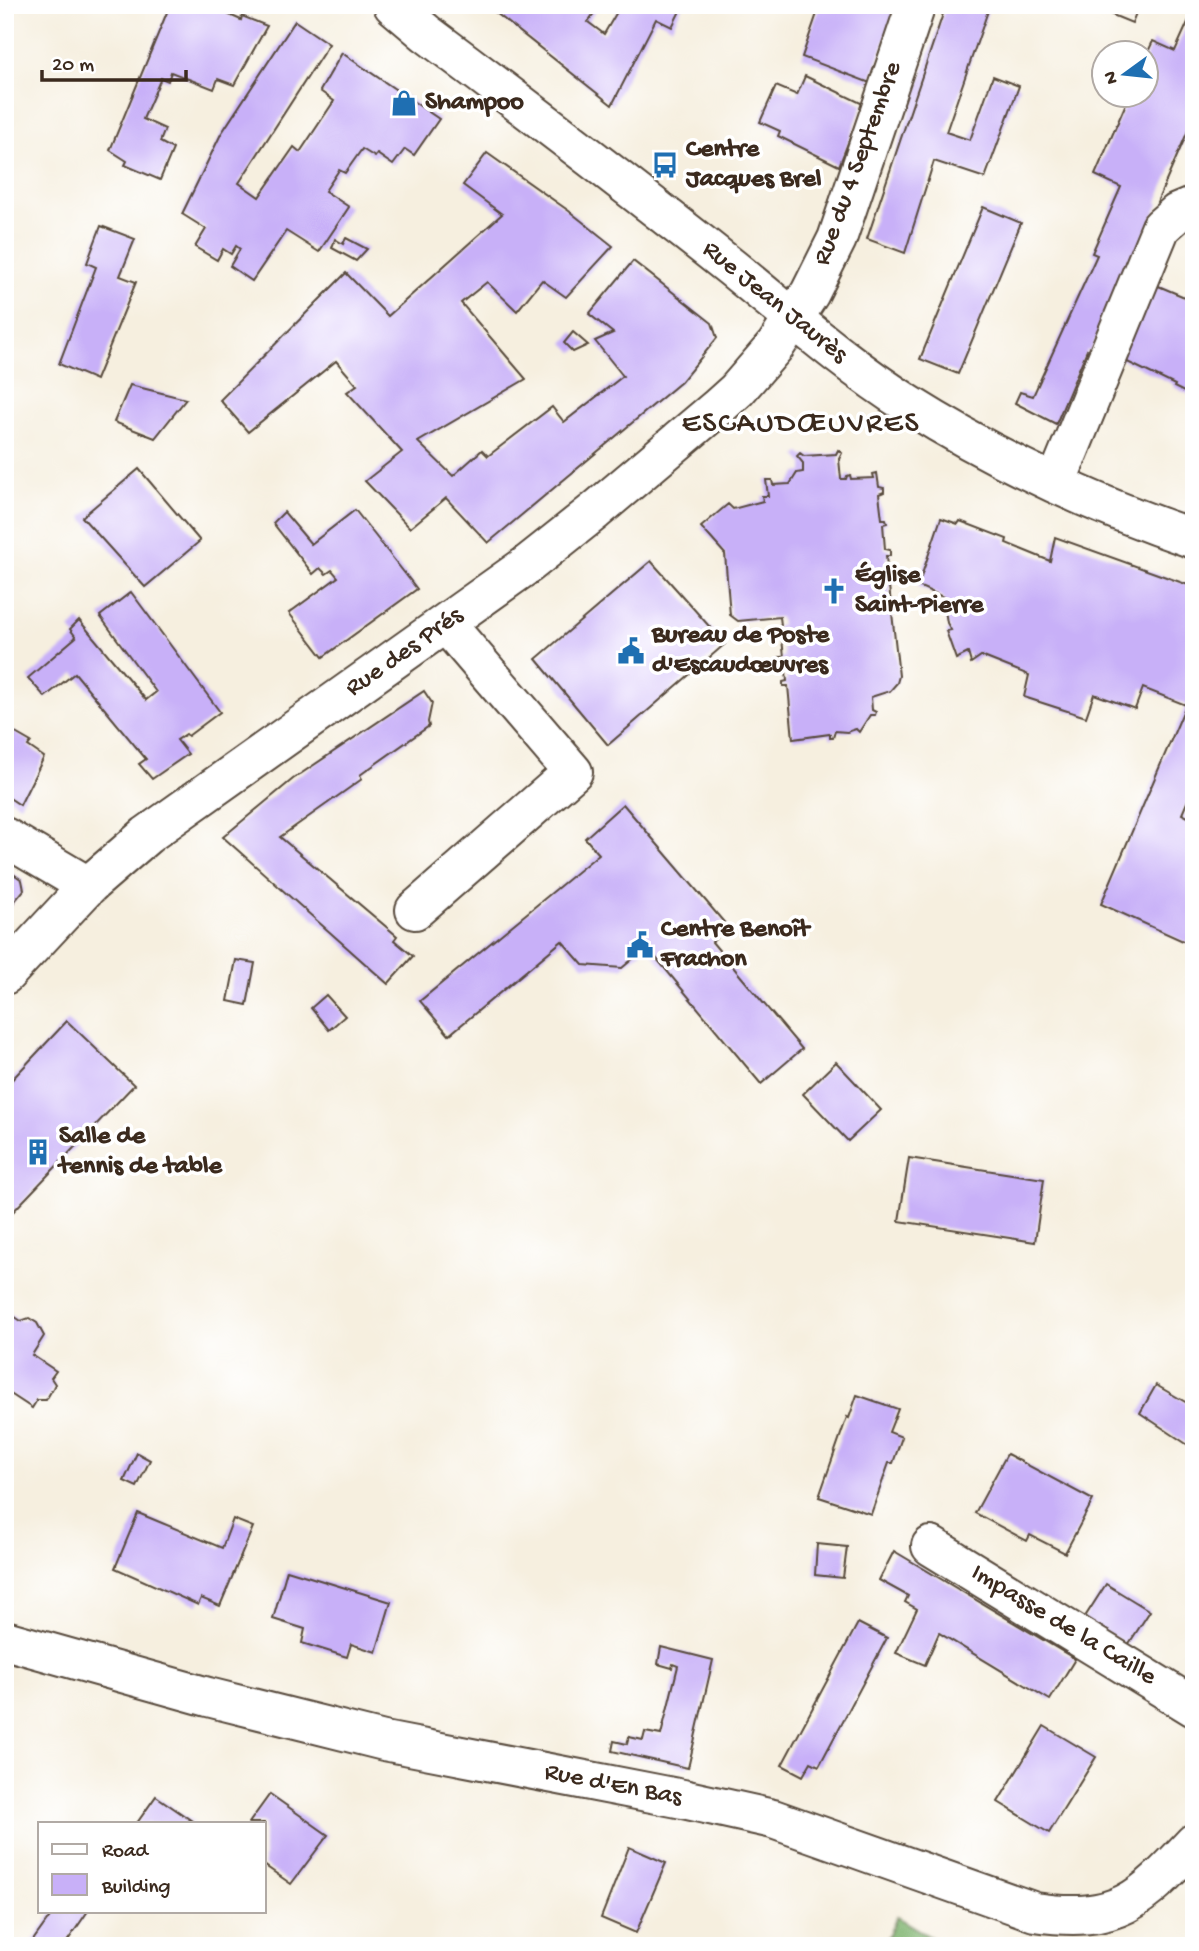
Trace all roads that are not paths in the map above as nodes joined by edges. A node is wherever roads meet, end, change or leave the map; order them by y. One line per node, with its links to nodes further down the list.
1 (393, 5): 4 (street, Rue Jean Jaurès)
2 (916, 5): 4 (street, Rue du 4 Septembre)
3 (1194, 206): 5 (street)
4 (794, 319): 5 (street, Rue Jean Jaurès); 7 (street, Rue des Prés)
5 (1056, 483): 6 (street, Rue Jean Jaurès)
6 (1194, 539)
7 (446, 624): 9 (street, Rue des Prés); 10 (street)
8 (5, 837): 9 (street)
9 (88, 886): 11 (street, Rue des Prés)
10 (415, 910)
11 (5, 975)
12 (931, 1546): 14 (street, Impasse de la Caille)
13 (5, 1640): 15 (street, Rue d'En Bas)
14 (1194, 1707)
15 (1194, 1843)

